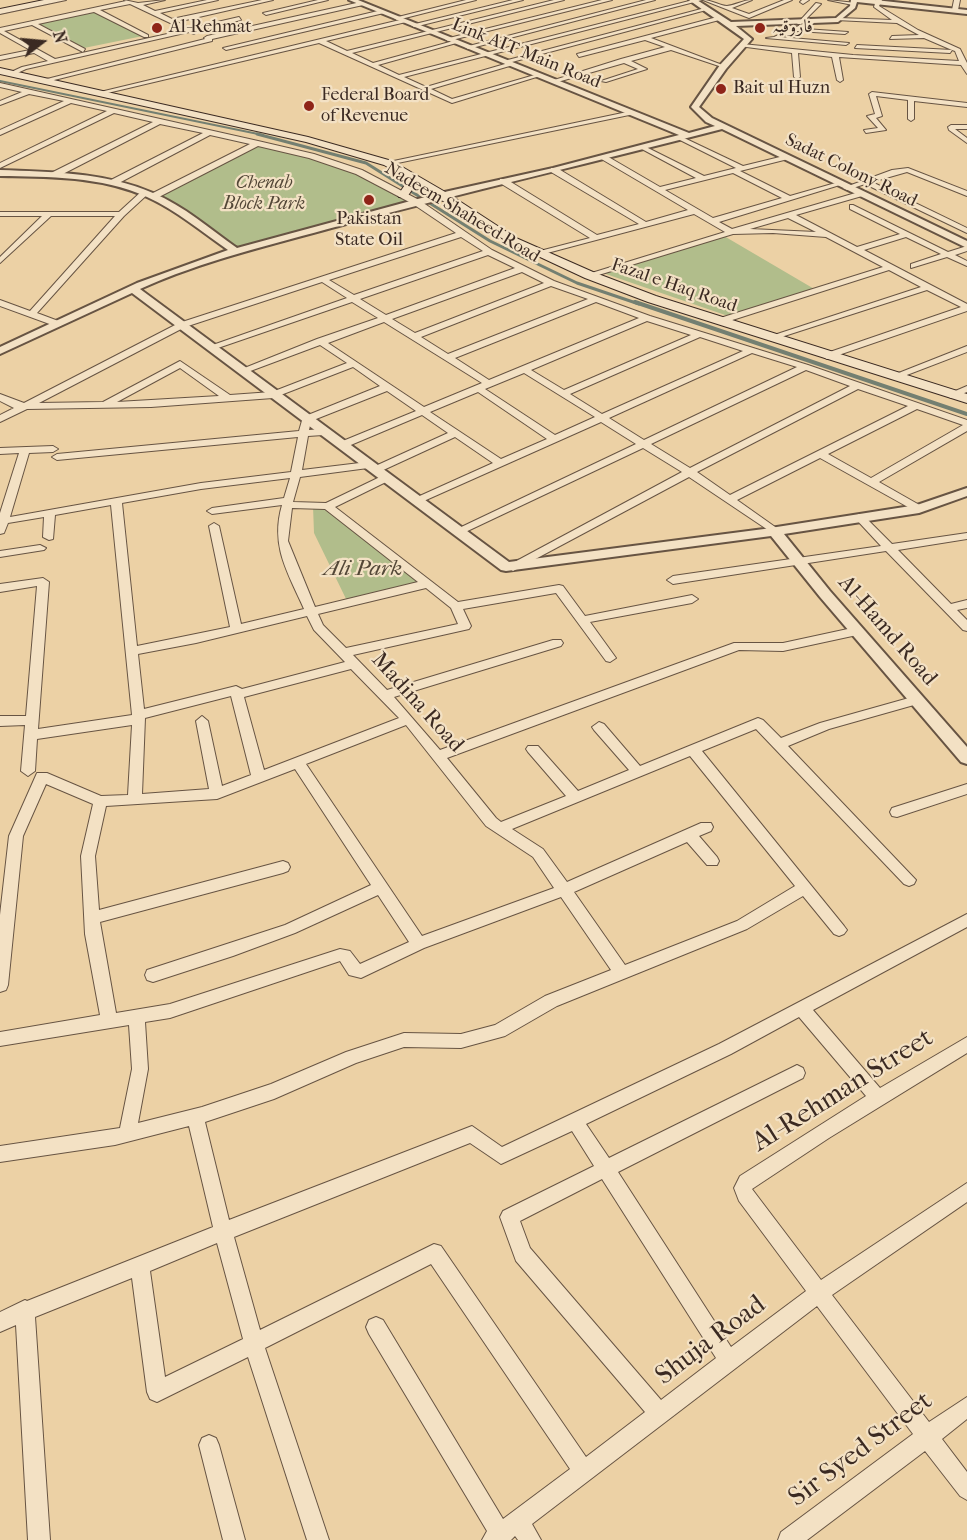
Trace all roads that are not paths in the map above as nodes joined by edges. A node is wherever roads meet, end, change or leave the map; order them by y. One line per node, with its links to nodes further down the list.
1 (22, 0): 28 (street)
2 (56, 0): 22 (main road)
3 (63, 0): 22 (street)
4 (162, 0): 23 (street)
5 (215, 0): 38 (street)
6 (270, 0): 27 (street)
7 (325, 0): 39 (street)
8 (352, 0): 24 (street, Link AIT Main Road)
9 (473, 0): 46 (street)
10 (520, 0): 56 (street)
11 (561, 0): 65 (street)
12 (609, 0): 44 (street)
13 (652, 0): 41 (street)
14 (695, 0): 31 (street); 53 (street)
15 (706, 0): 29 (street)
16 (749, 0): 29 (street)
17 (789, 0): 40 (street)
18 (831, 0): 20 (street)
19 (957, 0): 33 (street)
20 (854, 1): 21 (street); 47 (street)
21 (878, 1): 26 (street); 51 (street)
22 (36, 2): 28 (main road); 30 (street)
23 (132, 2): 32 (street); 38 (street)
24 (361, 4): 35 (street, Link AIT Main Road); 49 (street)
25 (818, 4): 57 (street)
26 (924, 4): 33 (street)
27 (246, 5): 34 (street); 39 (street)
28 (0, 8)
29 (726, 8): 40 (street)
30 (46, 9)
31 (707, 9): 43 (street); 64 (street)
32 (95, 10): 42 (street); 68 (street)
33 (955, 10): 36 (street)
34 (221, 11): 45 (street); 48 (street)
35 (382, 12): 46 (street, Link AIT Main Road); 83 (street)
36 (967, 12)
37 (54, 13): 42 (street)
38 (154, 13): 48 (street)
39 (266, 13): 49 (street)
40 (742, 14): 43 (street)
41 (587, 16): 53 (street); 54 (street)
42 (61, 17): 52 (street)
43 (720, 17): 55 (street); 70 (street)
44 (536, 18): 54 (street); 75 (street)
45 (239, 19): 58 (street); 59 (street)
46 (400, 19): 56 (street, Link AIT Main Road); 74 (street)
47 (839, 20): 50 (street); 57 (street)
48 (171, 21): 59 (street)
49 (284, 21): 58 (street)
50 (863, 21): 51 (street); 67 (street)
51 (896, 22): 62 (street)
52 (33, 23): 61 (street); 86 (street)
53 (605, 23): 63 (street); 64 (street)
54 (556, 24): 63 (street); 80 (street)
55 (730, 24): 57 (street); 73 (street)
56 (414, 25): 65 (street, Link AIT Main Road)
57 (798, 26): 66 (street); 73 (street)
58 (258, 27): 72 (street)
59 (187, 29): 68 (street); 72 (street); 95 (street)
60 (890, 29): 62 (street)
61 (0, 30): 87 (street)
62 (909, 30): 69 (street)
63 (573, 31): 91 (street)
64 (625, 31): 70 (street); 81 (street)
65 (431, 32): 75 (street, Link AIT Main Road); 90 (street)
66 (845, 32)
67 (866, 32)
68 (146, 36): 86 (street)
69 (924, 37): 71 (street); 77 (street)
70 (645, 38): 84 (street); 92 (street)
71 (892, 38)
72 (208, 39): 83 (street); 107 (street)
73 (759, 39): 78 (street); 79 (street)
74 (318, 40): 90 (street); 94 (street)
75 (453, 40): 80 (street, Link AIT Main Road); 102 (street)
76 (899, 41): 77 (street)
77 (938, 42): 89 (street)
78 (846, 43)
79 (742, 46): 88 (street); 104 (street)
80 (468, 47): 91 (street, Link AIT Main Road)
81 (561, 47): 92 (street); 100 (street)
82 (857, 47): 89 (street)
83 (226, 48): 94 (street)
84 (670, 48): 98 (street); 104 (street)
85 (967, 48): 89 (street)
86 (83, 50): 95 (street)
87 (35, 51): 95 (street); 97 (street)
88 (795, 51): 93 (street); 112 (street)
89 (958, 51): 101 (street)
90 (345, 53): 102 (street)
91 (484, 53): 100 (street, Link AIT Main Road); 111 (street)
92 (579, 55): 96 (street)
93 (835, 55): 101 (street); 113 (street)
94 (247, 58): 120 (street)
95 (51, 59): 105 (street); 107 (street)
96 (588, 59)
97 (0, 60): 105 (street)
98 (623, 60): 103 (street); 116 (street)
99 (596, 62): 103 (street)
100 (508, 63): 110 (street, Link AIT Main Road); 118 (street)
101 (964, 63): 108 (street)
102 (371, 64): 111 (street)
103 (605, 65): 115 (street)
104 (723, 67): 131 (street)
105 (24, 68): 109 (street)
106 (0, 71): 109 (main road, Nadeem Shaheed Road)
107 (73, 72): 114 (street)
108 (967, 72)
109 (11, 74): 114 (main road, Nadeem Shaheed Road)
110 (540, 75): 115 (street, Link AIT Main Road); 118 (street)
111 (398, 76): 118 (street)
112 (797, 77)
113 (840, 80)
114 (42, 81): 120 (main road, Nadeem Shaheed Road)
115 (554, 81): 128 (street, Link AIT Main Road)
116 (604, 81)
117 (0, 85): 119 (street, Nadeem Shaheed Road)
118 (424, 88)
119 (30, 91): 122 (street, Nadeem Shaheed Road); 123 (street)
120 (99, 93): 142 (main road, Nadeem Shaheed Road)
121 (911, 99): 124 (street); 129 (street); 133 (street)
122 (70, 101): 125 (street, Nadeem Shaheed Road); 134 (street)
123 (0, 104)
124 (967, 105)
125 (113, 111): 130 (street, Nadeem Shaheed Road); 143 (street)
126 (949, 112): 127 (street)
127 (967, 112)
128 (632, 113): 136 (street, Link AIT Main Road); 142 (street)
129 (911, 119)
130 (160, 122): 135 (street, Nadeem Shaheed Road); 148 (street)
131 (721, 127): 136 (street); 140 (street, Sadat Colony Road)
132 (967, 127): 137 (street)
133 (866, 131)
134 (0, 133)
135 (209, 133): 138 (street, Nadeem Shaheed Road); 151 (street)
136 (685, 137): 139 (street); 144 (street)
137 (967, 141)
138 (258, 144): 154 (street, Nadeem Shaheed Road); 156 (street)
139 (642, 147): 141 (street); 149 (street)
140 (785, 157): 144 (street); 153 (street, Sadat Colony Road)
141 (602, 158): 145 (street); 155 (street)
142 (388, 163): 154 (main road, Fazal e Haq Road)
143 (0, 166)
144 (742, 168): 146 (street)
145 (554, 170): 150 (street); 169 (street)
146 (733, 170): 149 (street); 160 (street)
147 (0, 173): 148 (street)
148 (54, 175): 151 (street)
149 (702, 178): 155 (street)
150 (503, 181): 159 (street); 175 (street)
151 (114, 182): 156 (street)
152 (866, 182): 153 (street); 158 (street); 170 (street)
153 (843, 186): 157 (street, Sadat Colony Road); 160 (street)
154 (408, 188): 159 (main road, Fazal e Haq Road); 161 (street, Nadeem Shaheed Road)
155 (658, 190): 163 (street)
156 (150, 194): 166 (street); 178 (street)
157 (859, 194): 167 (street); 176 (street, Sadat Colony Road)
158 (967, 194)
159 (440, 196): 161 (street); 180 (main road, Fazal e Haq Road)
160 (790, 199): 168 (street)
161 (418, 202): 172 (street, Nadeem Shaheed Road); 178 (street)
162 (853, 207): 173 (street)
163 (695, 211): 168 (street); 169 (street)
164 (0, 214): 165 (street)
165 (49, 214): 166 (street); 182 (street)
166 (121, 214): 196 (street)
167 (789, 215): 171 (street); 174 (street)
168 (712, 221): 171 (street)
169 (646, 225): 175 (street)
170 (967, 231)
171 (732, 232): 174 (street); 187 (street)
172 (460, 234): 179 (street, Nadeem Shaheed Road); 188 (street)
173 (907, 234): 177 (street); 181 (street)
174 (826, 236): 177 (street)
175 (596, 238): 180 (street)
176 (967, 247): 181 (street)
177 (857, 250): 185 (street)
178 (236, 251): 191 (street)
179 (489, 252): 186 (street, Nadeem Shaheed Road); 192 (street)
180 (539, 254): 187 (main road, Fazal e Haq Road)
181 (948, 255): 183 (street); 184 (street)
182 (0, 261)
183 (967, 264)
184 (914, 266)
185 (890, 267): 190 (street); 199 (street)
186 (521, 269): 189 (street, Nadeem Shaheed Road); 198 (street)
187 (589, 275): 199 (main road, Fazal e Haq Road)
188 (324, 280): 192 (street); 201 (street)
189 (551, 283): 193 (street, Nadeem Shaheed Road); 203 (street)
190 (928, 286): 195 (street); 204 (street)
191 (133, 289): 200 (street); 201 (street)
192 (356, 299): 198 (street); 206 (street)
193 (594, 300): 197 (street, Nadeem Shaheed Road); 211 (street)
194 (0, 303): 196 (street)
195 (967, 307): 210 (street)
196 (31, 315): 200 (street)
197 (647, 318): 202 (street, Nadeem Shaheed Road); 214 (street)
198 (386, 319): 203 (street); 205 (street)
199 (720, 321): 204 (main road, Fazal e Haq Road)
200 (58, 324): 209 (street)
201 (182, 325): 206 (street); 229 (street)
202 (700, 334): 208 (street, Nadeem Shaheed Road); 221 (street)
203 (414, 337): 211 (street)
204 (772, 337): 210 (main road, Fazal e Haq Road)
205 (320, 341): 212 (street); 215 (street)
206 (212, 347): 215 (street)
207 (967, 349): 216 (street)
208 (752, 350): 213 (street, Nadeem Shaheed Road); 233 (street)
209 (0, 351)
210 (827, 356): 216 (main road, Fazal e Haq Road)
211 (447, 358): 218 (street)
212 (353, 364): 219 (street); 223 (street)
213 (805, 367): 217 (street, Nadeem Shaheed Road); 239 (street)
214 (524, 369): 218 (street); 221 (street)
215 (242, 370): 223 (street)
216 (896, 376): 222 (main road, Fazal e Haq Road)
217 (858, 385): 228 (street, Nadeem Shaheed Road); 246 (street)
218 (484, 386): 230 (street); 238 (street)
219 (387, 387): 230 (street); 232 (street)
220 (967, 389): 222 (street)
221 (562, 394): 233 (street)
222 (951, 394): 226 (main road, Fazal e Haq Road)
223 (273, 395): 225 (street); 232 (street)
224 (0, 397): 229 (street)
225 (228, 398): 227 (street); 227 (street)
226 (967, 399)
227 (103, 405): 229 (street)
228 (917, 405): 234 (street, Nadeem Shaheed Road); 243 (street)
229 (26, 406): 231 (street)
230 (423, 411): 237 (street); 240 (street)
231 (0, 419)
232 (306, 419): 235 (street); 236 (street, Madina Road)
233 (602, 419): 238 (street); 239 (street)
234 (967, 425): 249 (street)
235 (323, 432): 236 (street); 240 (street)
236 (303, 433): 241 (street); 247 (street, Madina Road)
237 (456, 433): 244 (street); 245 (street)
238 (555, 440): 244 (street)
239 (643, 444): 246 (street); 263 (street)
240 (342, 445): 245 (street)
241 (25, 450): 242 (street); 260 (street)
242 (0, 451)
243 (819, 453): 249 (street); 251 (street)
244 (501, 464): 253 (street)
245 (371, 467): 247 (street); 248 (street)
246 (689, 472): 251 (street); 270 (street)
247 (295, 475): 252 (street); 254 (street, Madina Road)
248 (386, 478): 253 (street); 255 (street)
249 (872, 482): 256 (street)
250 (967, 492): 256 (street)
251 (729, 500): 262 (street)
252 (116, 501): 258 (street); 284 (street)
253 (417, 501): 263 (street)
254 (287, 503): 255 (street); 257 (street); 278 (street, Madina Road)
255 (328, 506): 272 (street)
256 (919, 509): 259 (street)
257 (212, 511)
258 (51, 512): 260 (street); 265 (street)
259 (859, 517): 262 (street); 267 (street)
260 (2, 526)
261 (214, 526): 281 (street)
262 (774, 531): 269 (street, Al-Hamd Road); 270 (street)
263 (459, 532): 270 (street)
264 (967, 536): 267 (street)
265 (49, 537)
266 (40, 548): 268 (street)
267 (890, 549): 269 (street); 277 (street)
268 (0, 554)
269 (799, 562): 271 (street); 282 (street, Al-Hamd Road)
270 (513, 567)
271 (672, 580)
272 (427, 584): 276 (street); 278 (street)
273 (0, 588): 293 (street)
274 (692, 599): 279 (street)
275 (967, 604): 277 (street)
276 (456, 606): 279 (street); 285 (street)
277 (949, 608): 280 (street)
278 (311, 611): 281 (street); 285 (street, Madina Road)
279 (582, 620): 286 (street)
280 (967, 627)
281 (236, 629): 284 (street)
282 (857, 631): 290 (street, Al-Hamd Road); 301 (street)
283 (557, 643): 289 (street)
284 (132, 651): 291 (street)
285 (343, 653): 287 (street, Madina Road)
286 (610, 658)
287 (353, 664): 288 (street); 289 (street, Madina Road)
288 (237, 695): 291 (street); 306 (street)
289 (384, 695): 292 (street, Madina Road)
290 (916, 700): 298 (street); 302 (street, Al-Hamd Road)
291 (139, 717): 297 (street); 310 (street)
292 (408, 719): 301 (street, Madina Road); 303 (street)
293 (32, 720): 294 (street); 297 (street)
294 (0, 721)
295 (202, 722): 308 (street)
296 (599, 727): 305 (street)
297 (31, 735): 304 (street)
298 (779, 744): 300 (street); 318 (street)
299 (533, 750): 309 (street)
300 (693, 750): 305 (street); 320 (street)
301 (438, 756): 314 (street, Madina Road)
302 (967, 758)
303 (298, 763): 306 (street); 319 (street)
304 (28, 771)
305 (638, 772): 309 (street)
306 (259, 778): 308 (street)
307 (967, 789): 312 (street)
308 (217, 794): 310 (street)
309 (575, 797): 314 (street)
310 (135, 800): 311 (street)
311 (100, 801): 322 (street); 328 (street)
312 (897, 812)
313 (706, 827): 315 (street)
314 (500, 828): 321 (street, Madina Road)
315 (689, 835): 316 (street); 321 (street)
316 (712, 861)
317 (283, 867): 322 (street)
318 (909, 879)
319 (381, 887): 325 (street); 327 (street)
320 (805, 887): 324 (street); 326 (street)
321 (564, 890): 325 (street); 326 (street, Madina Road)
322 (92, 918): 331 (street)
323 (967, 920): 329 (street)
324 (839, 930)
325 (419, 944): 330 (street)
326 (622, 973): 336 (street)
327 (153, 975)
328 (0, 985)
329 (801, 1008): 335 (street); 337 (street)
330 (137, 1017): 331 (street); 338 (street)
331 (109, 1021): 332 (street)
332 (0, 1039)
333 (967, 1044): 335 (street, Al-Rehman Street)
334 (797, 1073): 340 (street)
335 (878, 1098): 344 (street, Al-Rehman Street)
336 (195, 1117): 338 (street); 342 (street)
337 (575, 1121): 340 (street); 342 (street)
338 (128, 1134): 339 (street)
339 (0, 1154)
340 (605, 1168): 349 (street); 351 (street)
341 (967, 1192): 344 (street, Shuja Road)
342 (223, 1231): 343 (street); 348 (street)
343 (140, 1264): 345 (street); 348 (street)
344 (817, 1294): 349 (street, Shuja Road); 352 (street)
345 (25, 1310): 346 (street); 358 (street)
346 (0, 1322)
347 (375, 1327): 357 (street)
348 (254, 1344): 354 (street); 360 (street)
349 (729, 1361): 351 (street, Shuja Road)
350 (967, 1407): 352 (street, Sir Syed Street)
351 (660, 1414): 354 (street, Shuja Road)
352 (927, 1436): 355 (street); 362 (street, Sir Syed Street)
353 (209, 1445): 359 (street)
354 (584, 1472): 356 (street, Shuja Road)
355 (967, 1489)
356 (519, 1522): 357 (street, Shuja Road); 361 (street)
357 (497, 1537)
358 (39, 1540)
359 (234, 1540)
360 (318, 1540)
361 (530, 1540)
362 (789, 1540)

